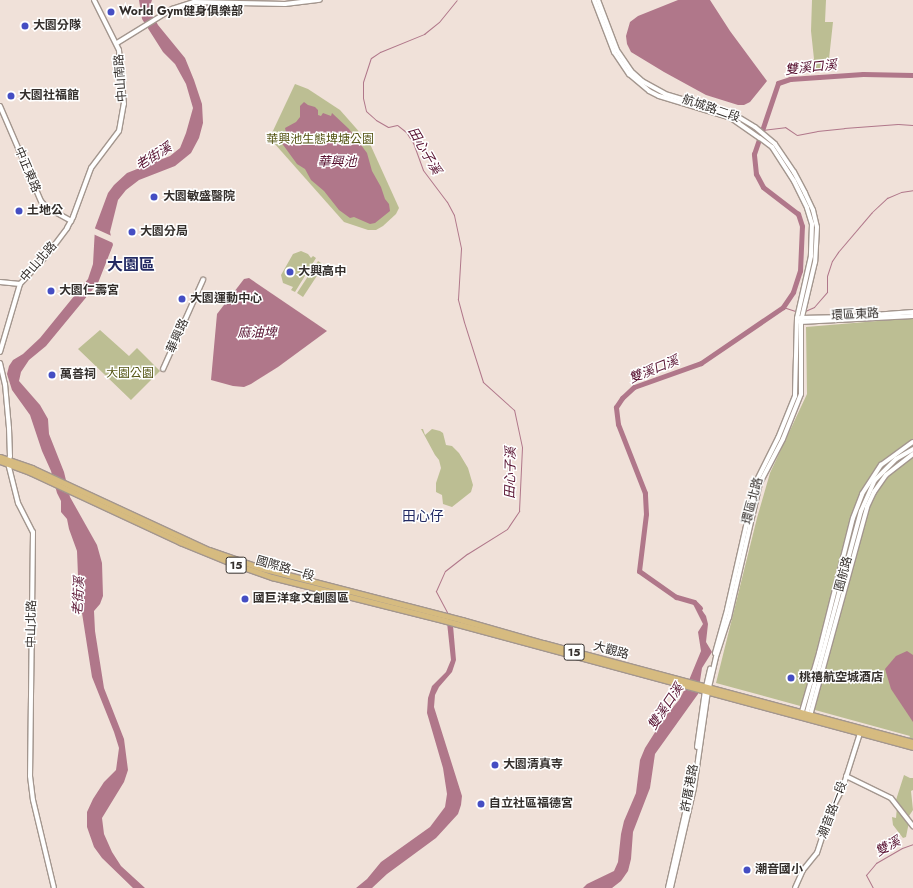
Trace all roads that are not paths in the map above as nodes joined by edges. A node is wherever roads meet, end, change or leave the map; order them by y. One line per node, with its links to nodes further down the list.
1 (94, 0): 5 (street, 中山南路)
2 (320, 0): 5 (street)
3 (594, 0): 12 (street, 航城路二段)
4 (598, 0): 12 (street, 航城路二段)
5 (117, 43): 7 (street, 中山南路)
6 (0, 106): 7 (street, 中正東路)
7 (71, 221): 10 (street, 中山北路)
8 (203, 280): 16 (street, 華興路)
9 (0, 282): 10 (street)
10 (20, 284): 14 (street, 中山北路)
11 (913, 312): 12 (street, 環區東路)
12 (800, 316): 13 (street, 環區東路); 25 (street, 環區北路)
13 (913, 316)
14 (0, 352)
15 (0, 363): 22 (street, 中山北路)
16 (163, 369)
17 (913, 442): 26 (street)
18 (913, 449): 26 (street, 園航路)
19 (913, 454): 26 (street)
20 (0, 457): 22 (main road, 15)
21 (0, 461): 22 (main road, 15)
22 (9, 461): 23 (main road, 國際路一段 / 15); 33 (street, 中山北路)
23 (307, 583): 24 (main road, 國際路一段 / 15); 24 (main road, 國際路一段 / 15)
24 (443, 617): 25 (main road, 大觀路 / 15)
25 (705, 689): 26 (main road, 15); 32 (street, 許厝港路)
26 (806, 715): 27 (main road, 15)
27 (861, 731): 28 (main road, 15); 29 (main road, 15); 30 (street, 潮音路一段)
28 (913, 742)
29 (913, 747)
30 (846, 776): 31 (street); 36 (street, 潮音路一段)
31 (913, 826)
32 (671, 882): 34 (street, 許厝港路); 35 (street, 許厝港路)
33 (54, 888)
34 (668, 888)
35 (671, 888)
36 (795, 888)

